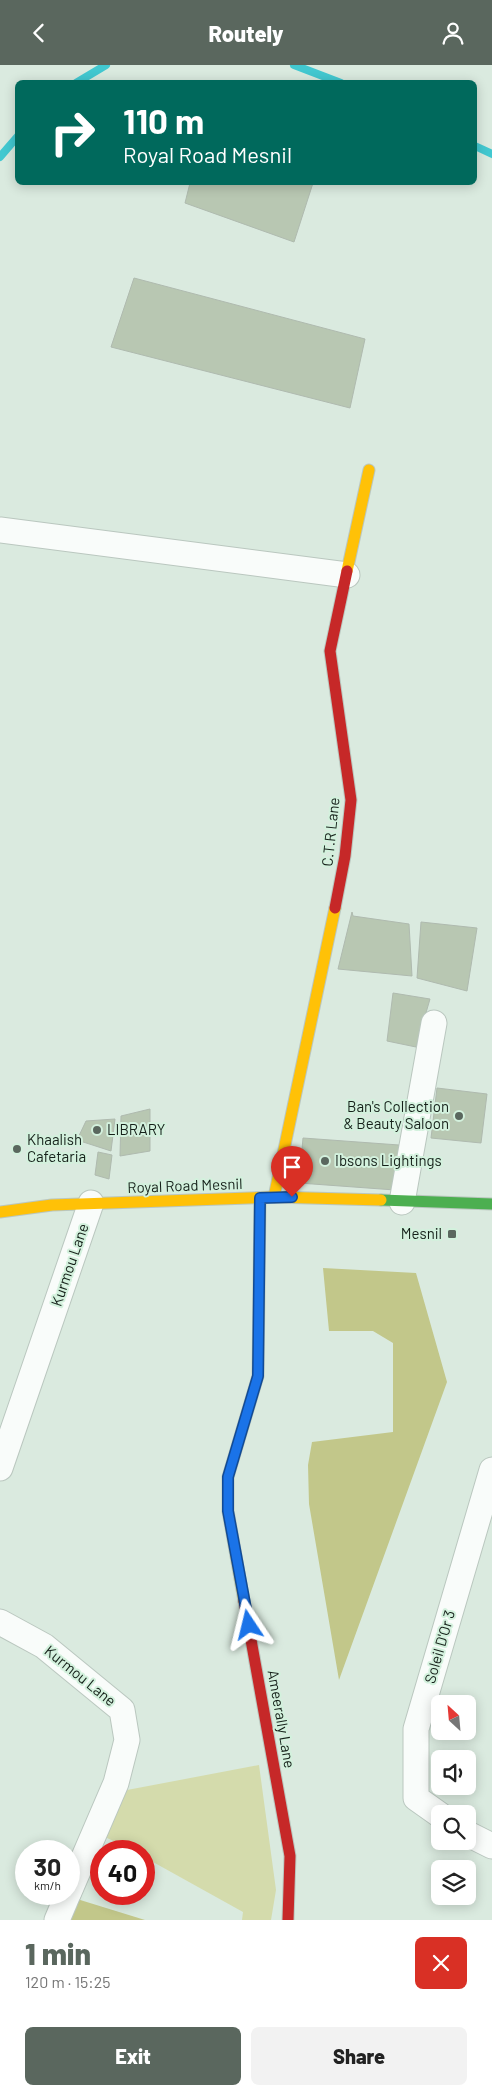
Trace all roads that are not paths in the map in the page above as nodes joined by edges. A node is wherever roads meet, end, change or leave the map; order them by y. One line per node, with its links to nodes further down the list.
1 (369, 470): 3 (street, C.T.R Lane)
2 (0, 530): 3 (street)
3 (346, 575): 5 (street, C.T.R Lane)
4 (434, 1023): 7 (street)
5 (274, 1197): 6 (street, Royal Road Mesnil); 7 (street, Royal Road Mesnil)
6 (260, 1198): 8 (street, Royal Road Mesnil); 20 (street, Ameerally Lane)
7 (402, 1202): 9 (street, Royal Road Mesnil)
8 (91, 1203): 10 (street, Royal Road Mesnil); 11 (street, Kurmou Lane)
9 (492, 1204)
10 (0, 1212)
11 (0, 1469)
12 (492, 1470): 14 (street, Soleil D'Or 3)
13 (0, 1622): 17 (street, Kurmou Lane)
14 (431, 1808)
15 (476, 1838): 16 (street)
16 (492, 1846)
17 (80, 1866)
18 (63, 1905): 19 (street, Kurmou Lane)
19 (57, 1920)
20 (288, 1920)

